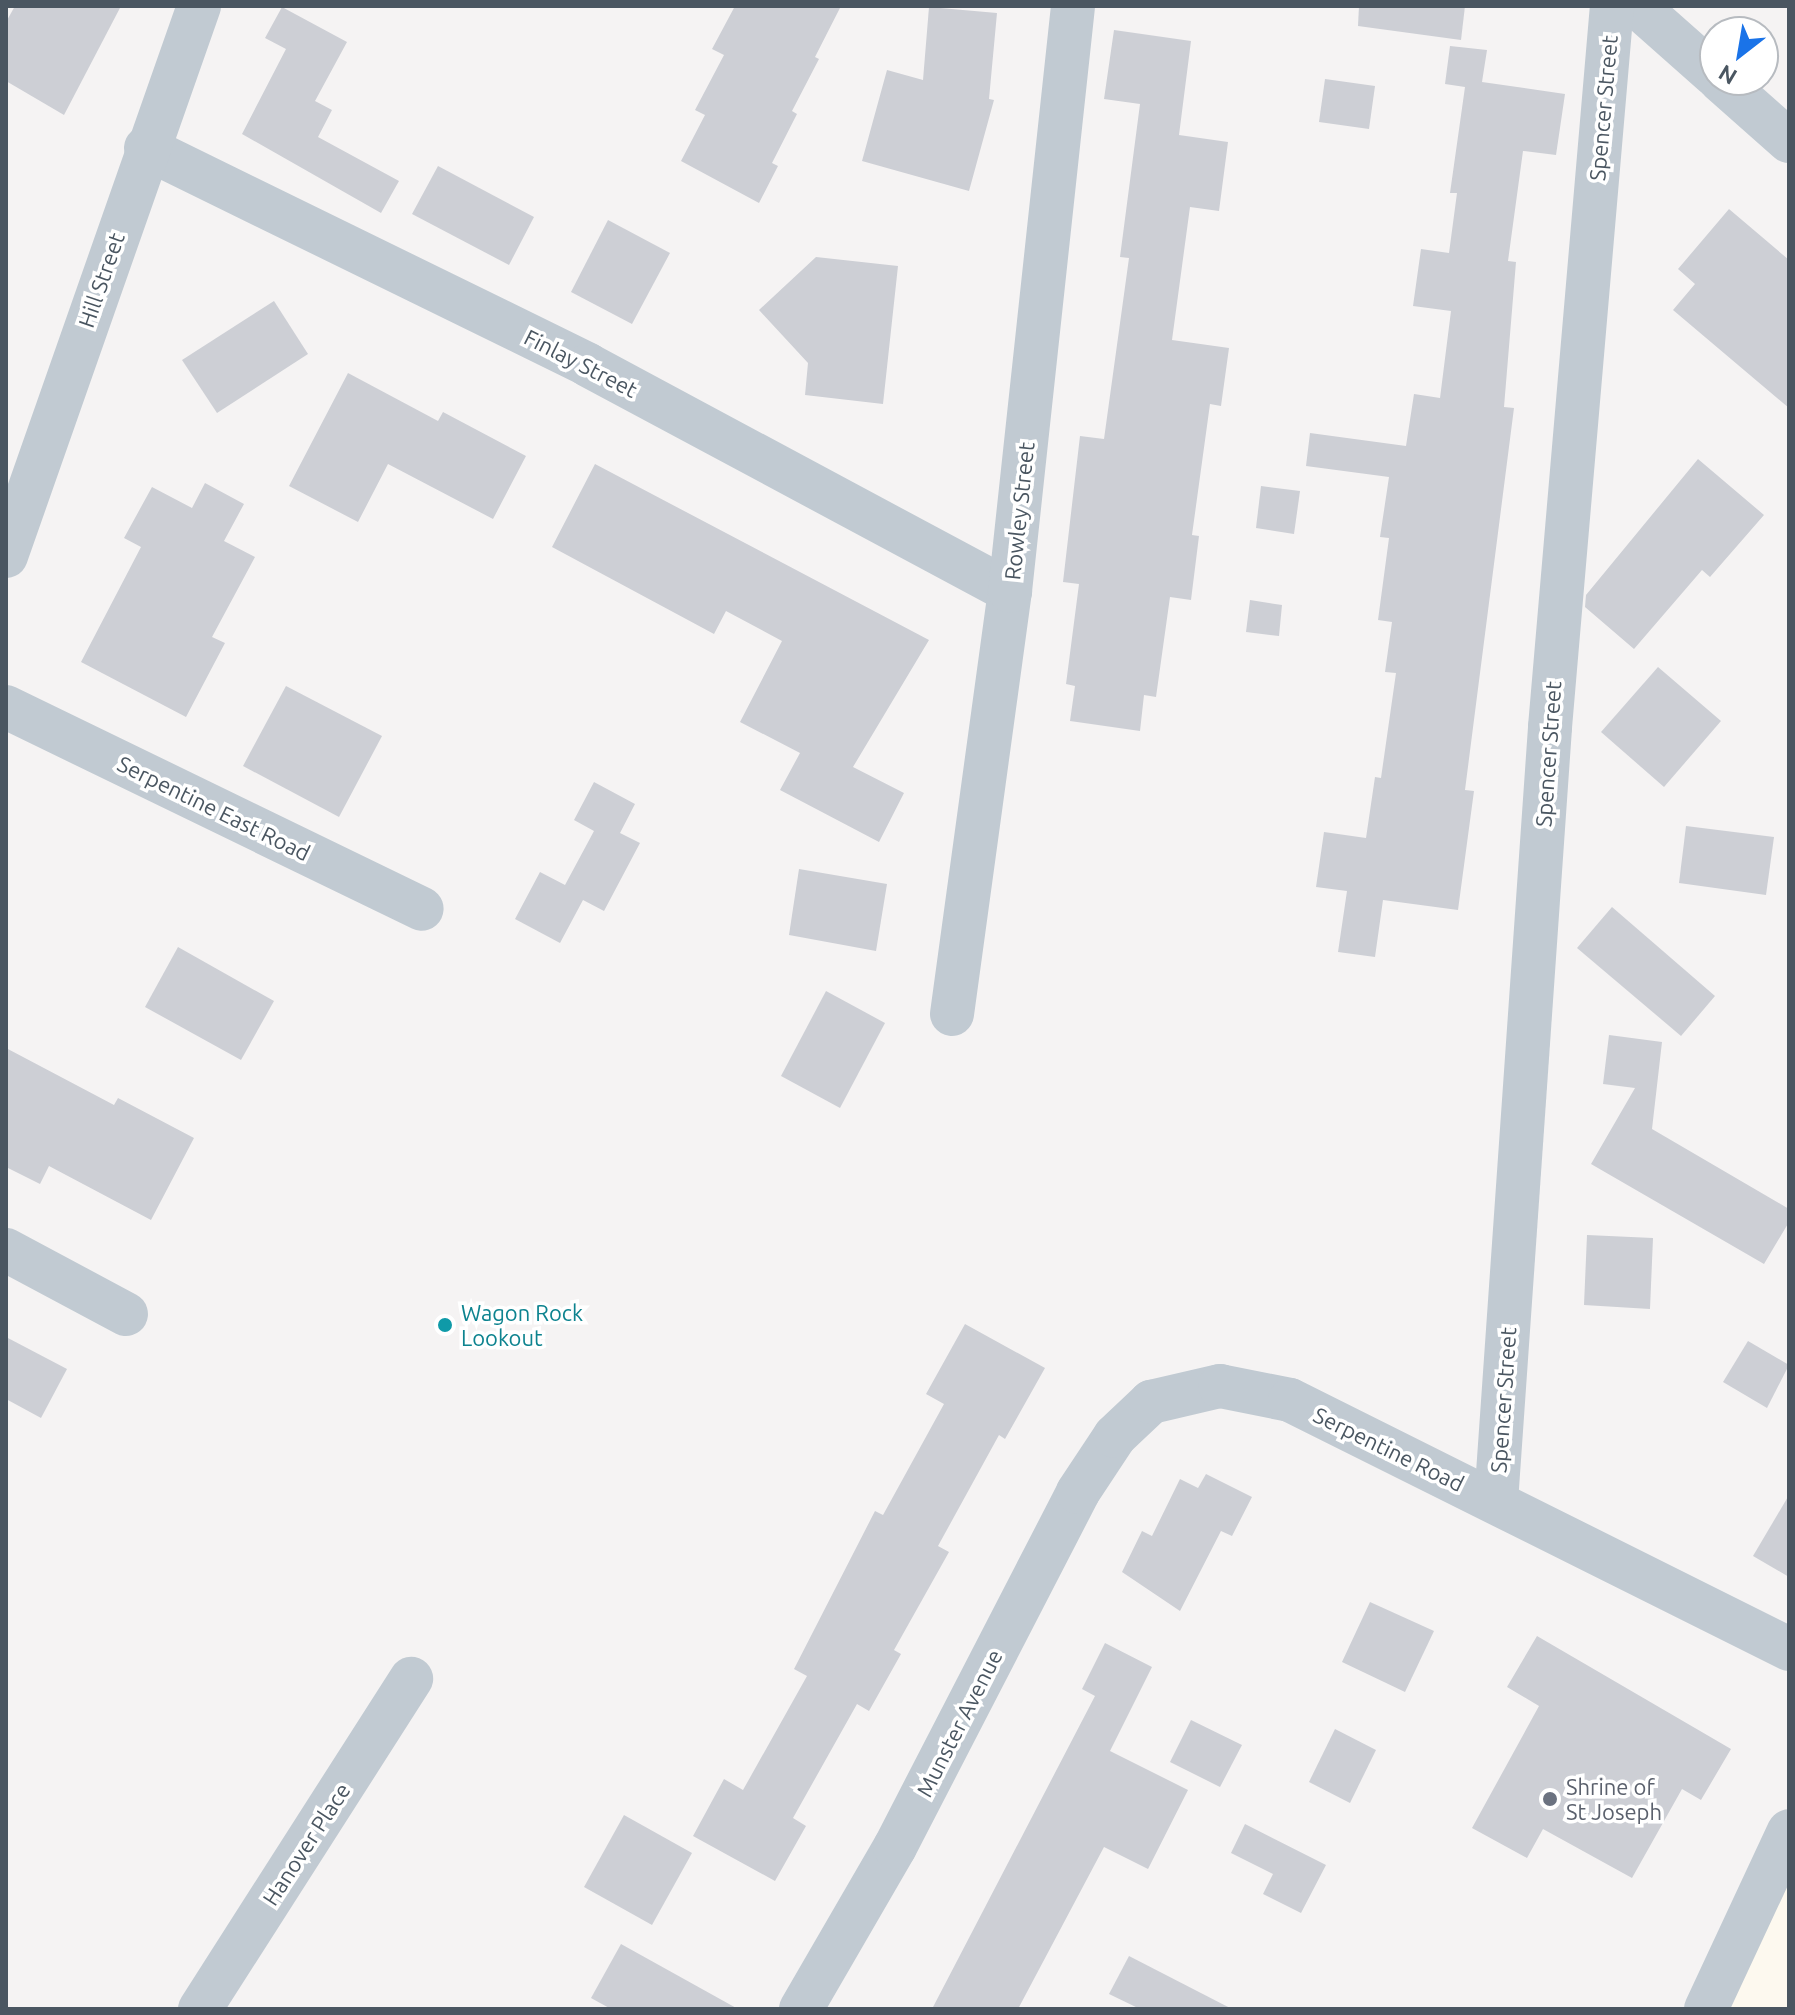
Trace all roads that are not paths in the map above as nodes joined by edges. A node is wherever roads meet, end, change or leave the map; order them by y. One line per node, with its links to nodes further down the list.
1 (199, 6): 8 (street, Hill Street)
2 (1073, 6): 10 (street, Rowley Street)
3 (1612, 6): 17 (street, Spencer Street)
4 (1637, 6): 5 (street)
5 (1699, 61)
6 (1738, 96): 7 (street)
7 (1789, 141)
8 (146, 148): 9 (street, Hill Street); 10 (street, Finlay Street)
9 (6, 556)
10 (1010, 591): 13 (street, Rowley Street)
11 (6, 707): 12 (street, Serpentine East Road)
12 (422, 909)
13 (952, 1014)
14 (6, 1250): 15 (street)
15 (126, 1314)
16 (1115, 1436): 17 (street, Serpentine Road); 22 (street, Munster Avenue)
17 (1496, 1502): 18 (street, Serpentine Road)
18 (1789, 1649)
19 (411, 1679): 21 (street, Hanover Place)
20 (1789, 1831): 23 (street)
21 (200, 2009)
22 (801, 2009)
23 (1706, 2009)

